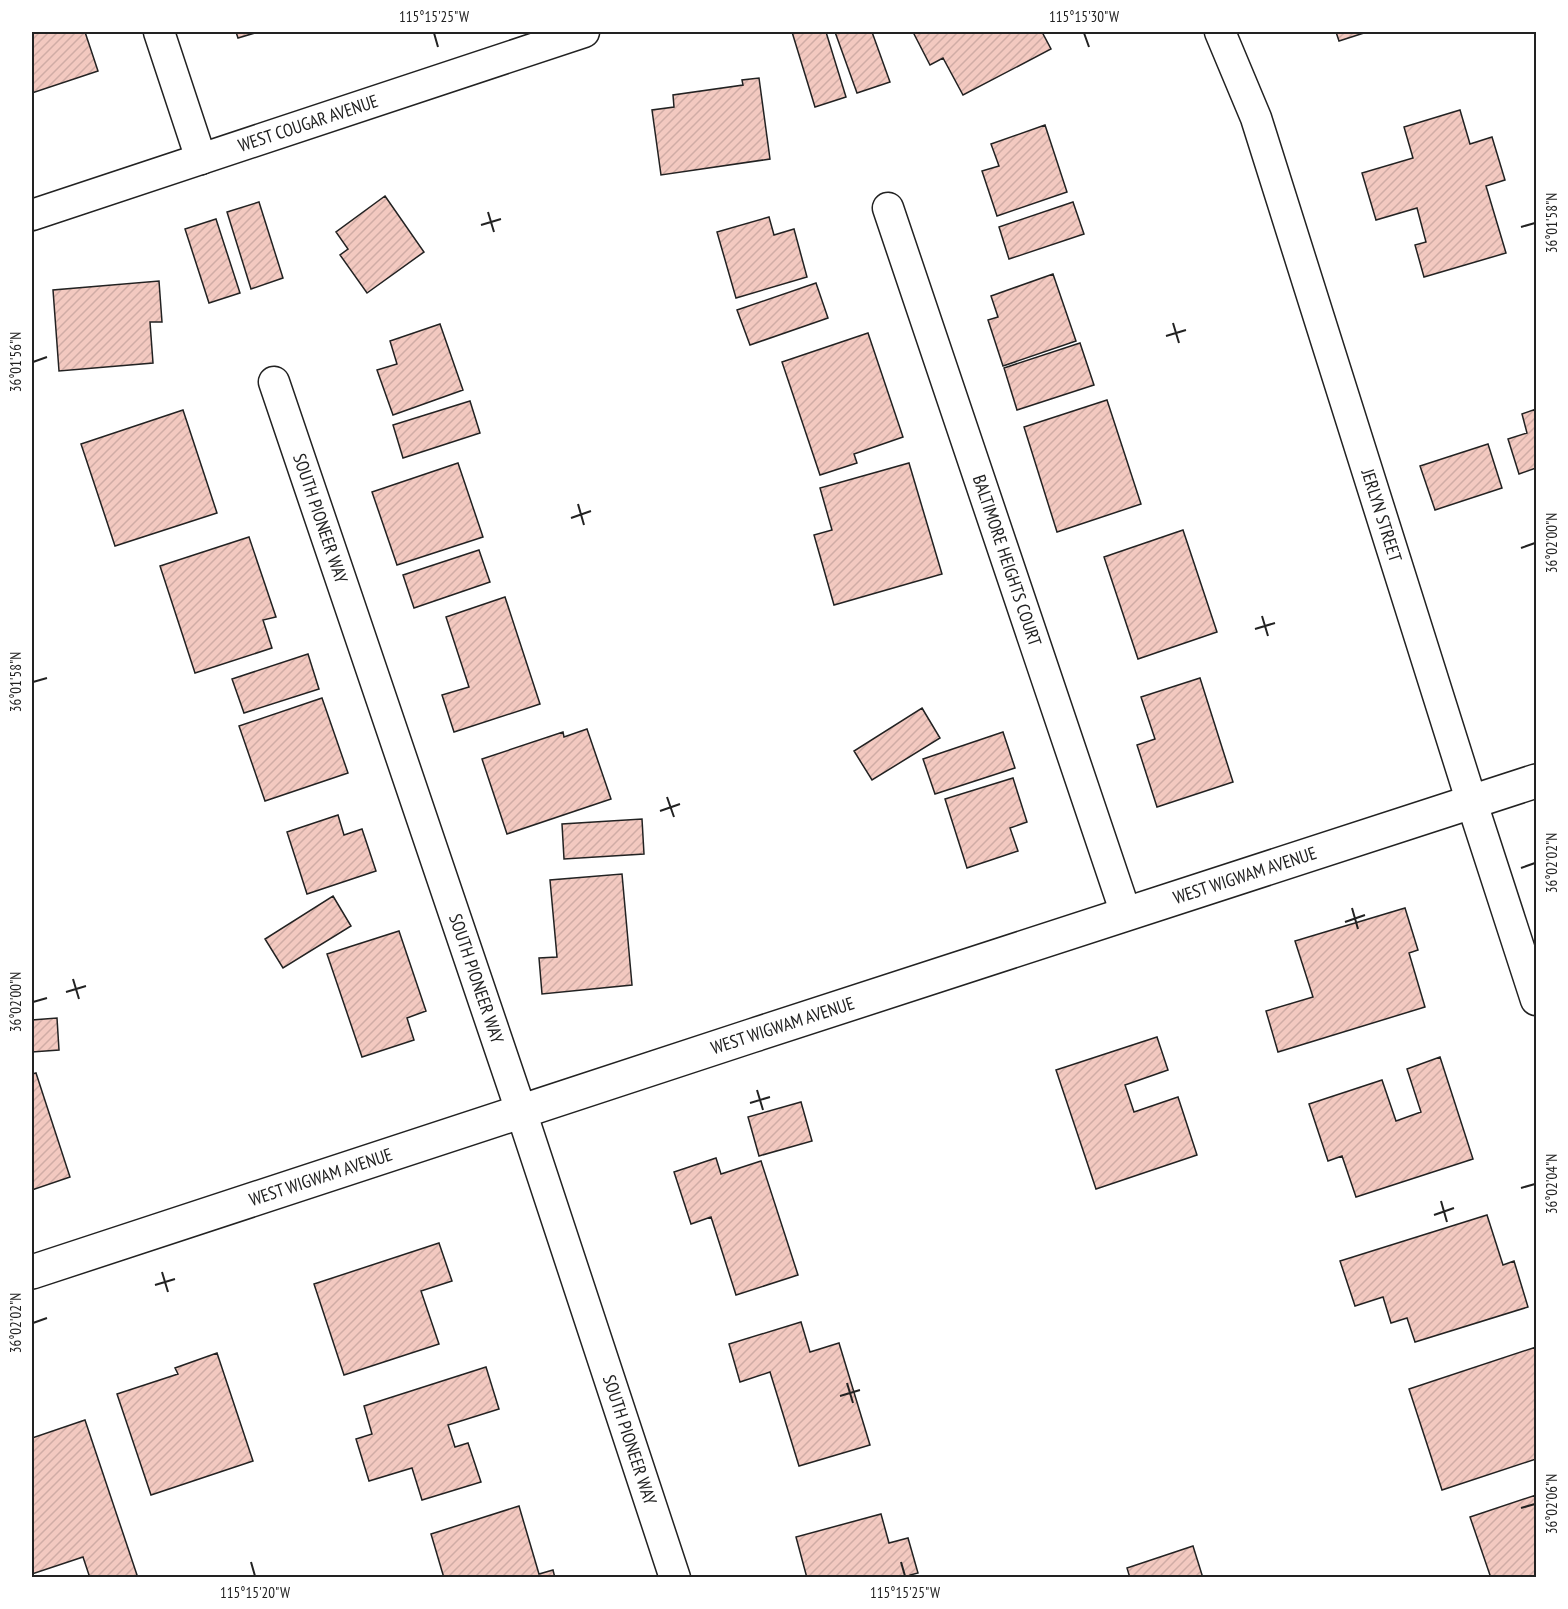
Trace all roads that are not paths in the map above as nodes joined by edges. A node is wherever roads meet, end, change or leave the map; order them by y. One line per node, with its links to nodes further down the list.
1 (159, 32): 4 (street)
2 (584, 32): 4 (street, WEST COUGAR AVENUE)
3 (1220, 32): 9 (street, JERLYN STREET)
4 (201, 159): 6 (street, WEST COUGAR AVENUE)
5 (888, 208): 10 (street, BALTIMORE HEIGHTS COURT)
6 (32, 215)
7 (274, 382): 12 (street, SOUTH PIONEER WAY)
8 (1536, 781): 9 (street, WEST WIGWAM AVENUE)
9 (1472, 803): 10 (street, WEST WIGWAM AVENUE); 11 (street, JERLYN STREET)
10 (1126, 914): 12 (street, WEST WIGWAM AVENUE)
11 (1536, 1000)
12 (521, 1111): 13 (street, WEST WIGWAM AVENUE); 14 (street, SOUTH PIONEER WAY)
13 (32, 1272)
14 (675, 1578)

